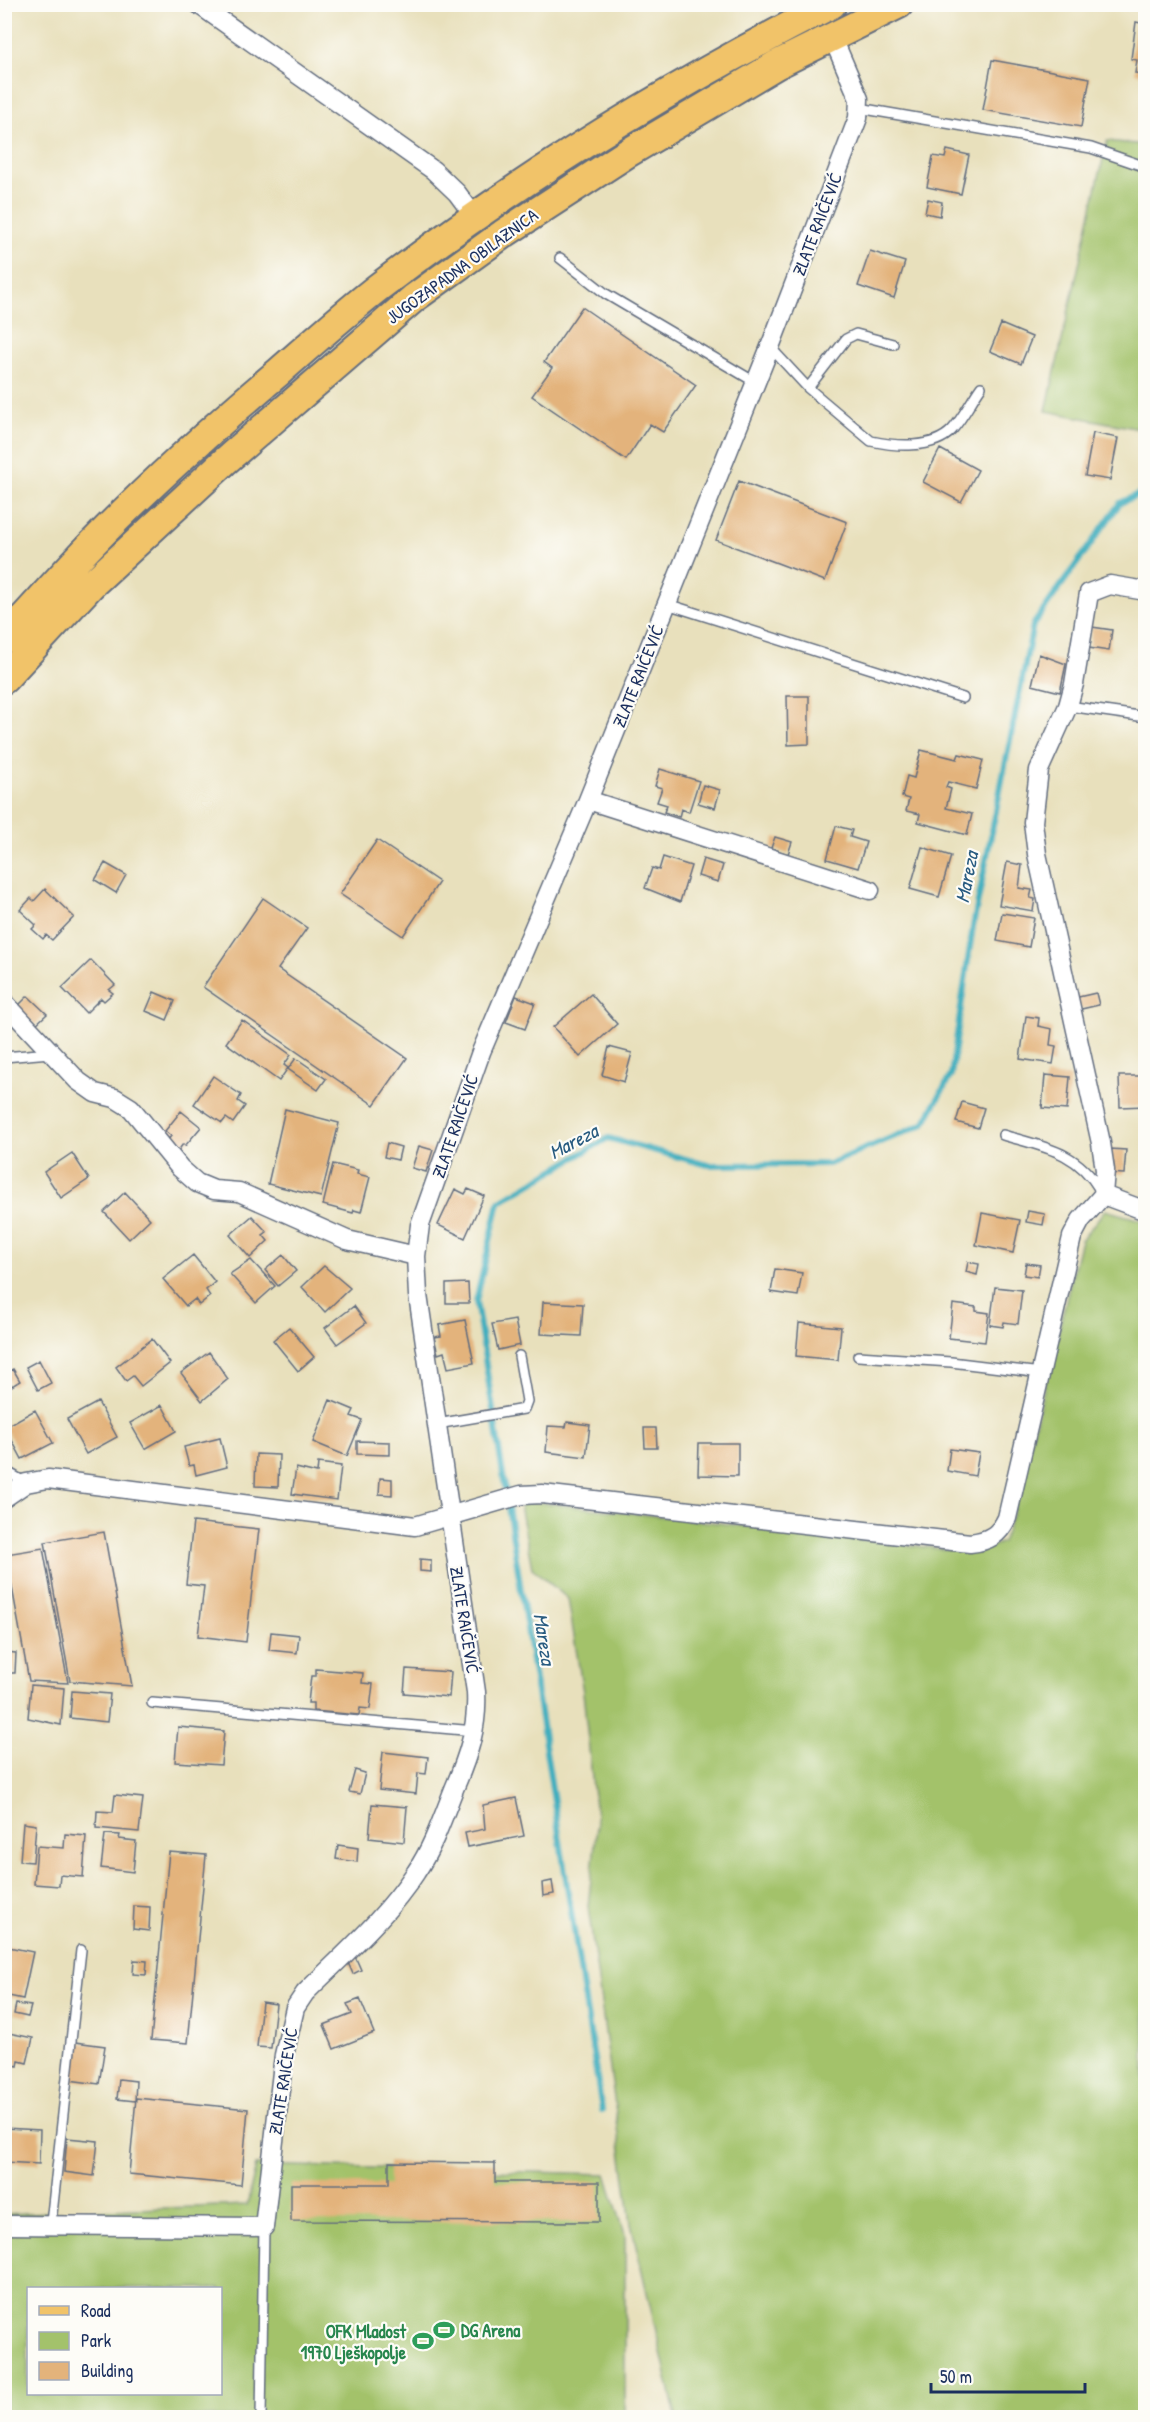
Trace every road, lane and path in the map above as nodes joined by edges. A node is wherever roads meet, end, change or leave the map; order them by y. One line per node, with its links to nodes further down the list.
1 (198, 4): 7 (street)
2 (832, 4): 7 (main road, JUGOZAPADNA OBILAZNICA)
3 (899, 4): 4 (main road, JUGOZAPADNA OBILAZNICA)
4 (832, 36): 5 (street, ZLATE RAIČEVIĆ); 17 (main road, JUGOZAPADNA OBILAZNICA)
5 (859, 108): 6 (lane); 10 (street, ZLATE RAIČEVIĆ)
6 (1146, 167)
7 (474, 216): 16 (main road, JUGOZAPADNA OBILAZNICA)
8 (560, 258): 11 (lane)
9 (893, 344): 13 (lane)
10 (770, 347): 11 (street, ZLATE RAIČEVIĆ); 13 (lane)
11 (755, 382): 15 (street, ZLATE RAIČEVIĆ)
12 (981, 387): 13 (lane)
13 (808, 388)
14 (1146, 591): 19 (street)
15 (667, 604): 18 (lane); 21 (street, ZLATE RAIČEVIĆ)
16 (4, 639)
17 (4, 679)
18 (963, 698)
19 (1068, 706): 20 (lane); 27 (street)
20 (1146, 717)
21 (588, 800): 22 (street); 29 (street, ZLATE RAIČEVIĆ)
22 (870, 890)
23 (4, 1002): 24 (street)
24 (53, 1053): 25 (lane); 29 (street)
25 (4, 1057)
26 (1003, 1135): 27 (lane)
27 (1103, 1195): 28 (street); 32 (street)
28 (1146, 1211)
29 (416, 1256): 33 (street, ZLATE RAIČEVIĆ)
30 (519, 1356): 33 (lane)
31 (858, 1356): 32 (lane)
32 (1041, 1373): 37 (street)
33 (437, 1424): 37 (street, ZLATE RAIČEVIĆ)
34 (4, 1470): 35 (lane)
35 (26, 1483): 36 (street); 37 (street)
36 (4, 1498)
37 (450, 1516): 39 (street, ZLATE RAIČEVIĆ)
38 (152, 1703): 39 (lane)
39 (476, 1731): 43 (street, ZLATE RAIČEVIĆ)
40 (81, 1950): 41 (lane)
41 (51, 2223): 42 (street); 43 (street)
42 (4, 2225)
43 (264, 2227): 44 (lane)
44 (261, 2418)

